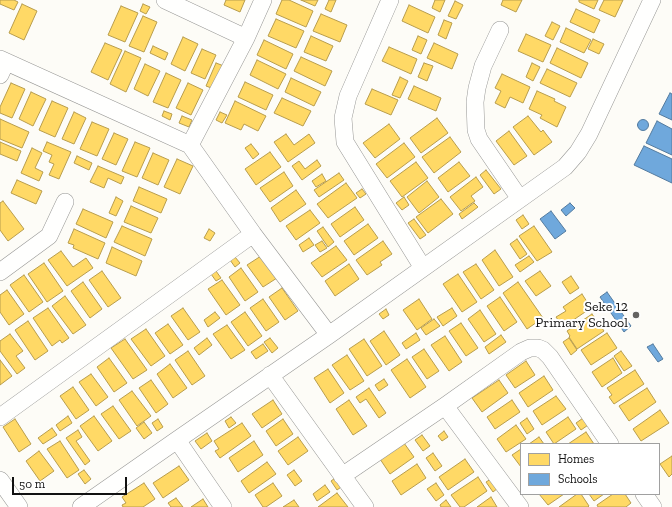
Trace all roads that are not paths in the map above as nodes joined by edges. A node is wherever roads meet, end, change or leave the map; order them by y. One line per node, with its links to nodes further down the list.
1 (165, 0): 6 (street)
2 (263, 0): 6 (street)
3 (390, 0): 12 (street)
4 (652, 0): 9 (street)
5 (500, 30): 9 (street)
6 (246, 38): 8 (street)
7 (2, 65): 8 (street)
8 (190, 145): 11 (street)
9 (520, 199): 12 (street)
10 (65, 202): 13 (street)
11 (253, 234): 14 (street); 17 (street)
12 (424, 268): 14 (street)
13 (0, 272)
14 (329, 335): 15 (street)
15 (270, 375): 18 (street); 20 (street)
16 (445, 406): 19 (street); 20 (street); 27 (street)
17 (0, 418)
18 (176, 440): 24 (street); 25 (street)
19 (609, 443)
20 (342, 476): 26 (street)
21 (0, 480): 23 (street)
22 (645, 495): 28 (street)
23 (19, 507)
24 (82, 507)
25 (223, 507)
26 (365, 507)
27 (520, 507)
28 (653, 507)

